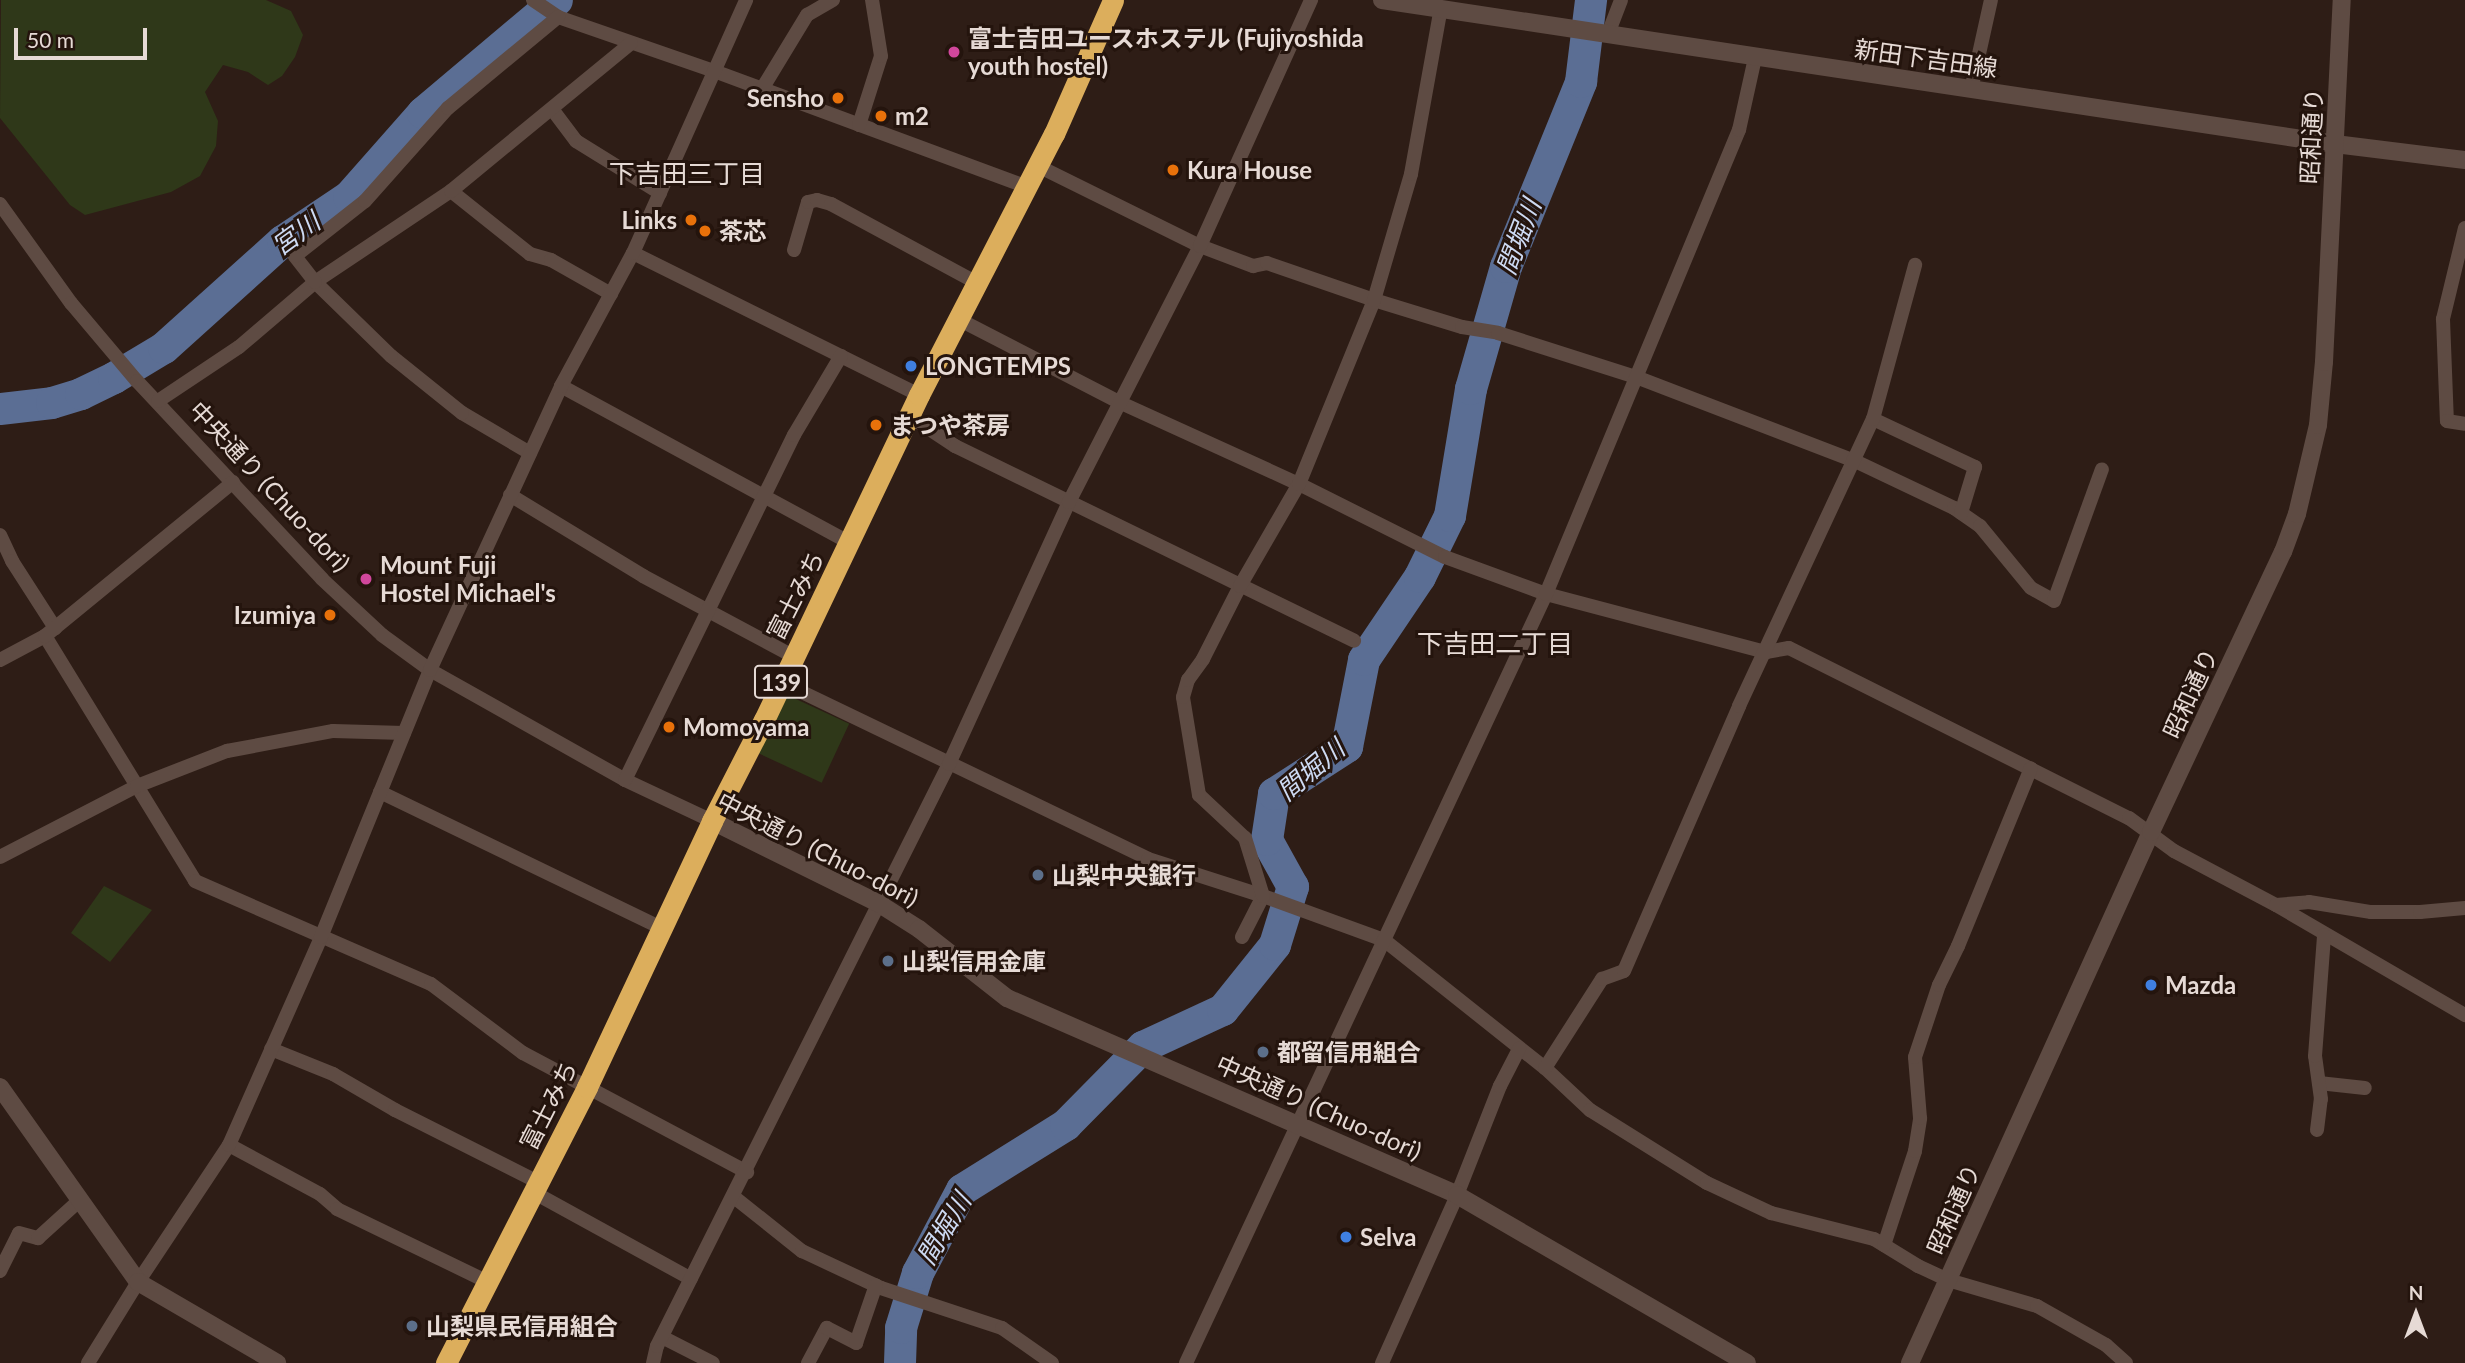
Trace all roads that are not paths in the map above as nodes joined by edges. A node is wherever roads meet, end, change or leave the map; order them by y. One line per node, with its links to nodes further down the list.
1 (533, 0): 13 (street)
2 (747, 0): 17 (street)
3 (833, 0): 18 (street)
4 (872, 0): 21 (street)
5 (1113, 0): 24 (highway, 富士みち / 139)
6 (1311, 0): 30 (street)
7 (1381, 0): 11 (street, 新田下吉田線)
8 (1621, 0): 14 (street)
9 (1991, 0): 19 (street)
10 (2342, 0): 22 (street, 昭和通り)
11 (1415, 2): 12 (street, 新田下吉田線)
12 (1441, 8): 14 (street, 新田下吉田線); 37 (street)
13 (556, 15): 15 (street); 34 (street)
14 (1605, 34): 16 (street, 新田下吉田線)
15 (631, 43): 17 (street); 20 (street)
16 (1755, 58): 19 (street, 新田下吉田線); 40 (street)
17 (714, 71): 18 (street); 27 (street)
18 (762, 89): 21 (street)
19 (1970, 90): 22 (street, 新田下吉田線)
20 (552, 109): 26 (street); 27 (street)
21 (859, 125): 25 (street)
22 (2335, 144): 23 (street, 新田下吉田線); 76 (street, 昭和通り)
23 (2465, 160)
24 (1038, 166): 25 (highway, 富士みち / 139); 30 (street)
25 (1027, 187): 35 (highway, 富士みち / 139)
26 (451, 191): 34 (street); 36 (street)
27 (660, 193): 32 (street)
28 (0, 204): 43 (street, 中央通り (Chuo-dori))
29 (2465, 228): 47 (street)
30 (1199, 246): 37 (street); 44 (street)
31 (794, 250): 35 (street)
32 (633, 253): 36 (street); 39 (street)
33 (1914, 265): 46 (street)
34 (315, 282): 43 (street); 48 (street)
35 (979, 284): 38 (highway, 富士みち / 139)
36 (611, 294): 41 (street)
37 (1374, 300): 40 (street); 52 (street)
38 (960, 320): 42 (highway, 富士みち / 139); 44 (street)
39 (841, 356): 42 (street); 54 (street)
40 (1636, 377): 49 (street); 60 (street)
41 (561, 386): 48 (street); 54 (street)
42 (919, 396): 45 (highway, 富士みち / 139)
43 (158, 401): 51 (street, 中央通り (Chuo-dori))
44 (1121, 403): 52 (street); 55 (street)
45 (911, 417): 55 (street); 58 (highway, 富士みち / 139)
46 (1873, 419): 49 (street); 56 (street)
47 (2465, 424)
48 (530, 453): 53 (street)
49 (1855, 461): 56 (street); 64 (street)
50 (2102, 469): 56 (street)
51 (233, 482): 62 (street); 67 (street, 中央通り (Chuo-dori))
52 (1299, 484): 59 (street); 60 (street)
53 (510, 495): 61 (street); 67 (street)
54 (765, 496): 58 (street); 61 (street)
55 (1069, 502): 59 (street); 70 (street)
56 (1961, 513)
57 (0, 535): 62 (street)
58 (850, 543): 65 (highway, 富士みち / 139)
59 (1240, 586): 63 (street); 78 (street)
60 (1546, 594): 64 (street); 86 (street)
61 (707, 610): 65 (street); 72 (street)
62 (50, 632): 66 (street); 73 (street)
63 (1354, 640)
64 (1766, 652): 71 (street); 90 (street)
65 (793, 656): 68 (highway, 富士みち / 139)
66 (0, 660)
67 (430, 670): 69 (street); 72 (street, 中央通り (Chuo-dori))
68 (781, 682): 70 (street); 75 (highway, 富士みち / 139)
69 (404, 733): 73 (street); 74 (street)
70 (949, 764): 78 (street); 79 (street)
71 (2031, 768): 76 (street); 103 (street)
72 (625, 780): 75 (street, 中央通り (Chuo-dori))
73 (136, 786): 77 (street); 84 (street)
74 (380, 792): 82 (street); 84 (street)
75 (712, 821): 79 (street, 中央通り (Chuo-dori)); 82 (highway, 富士みち / 139)
76 (2151, 832): 80 (street); 106 (street, 昭和通り)
77 (0, 857)
78 (1263, 896): 85 (street); 86 (street)
79 (878, 903): 95 (street, 中央通り (Chuo-dori)); 98 (street)
80 (2276, 905): 81 (street); 83 (street)
81 (2465, 908)
82 (661, 928): 93 (highway, 富士みち / 139)
83 (2324, 935): 87 (street); 91 (street)
84 (321, 937): 88 (street); 93 (street)
85 (1242, 937)
86 (1384, 940): 89 (street); 95 (street)
87 (2465, 1015)
88 (271, 1048): 97 (street); 99 (street)
89 (1519, 1048): 90 (street); 100 (street)
90 (1545, 1068): 103 (street)
91 (2319, 1083): 94 (street); 96 (street)
92 (0, 1087): 102 (street)
93 (587, 1087): 98 (street); 99 (highway, 富士みち / 139)
94 (2365, 1088)
95 (1300, 1124): 100 (street, 中央通り (Chuo-dori)); 118 (street)
96 (2317, 1130)
97 (229, 1145): 107 (street); 108 (street)
98 (747, 1172): 101 (street)
99 (536, 1187): 105 (street); 108 (highway, 富士みち / 139)
100 (1457, 1195): 119 (street); 120 (street, 中央通り (Chuo-dori))
101 (734, 1197): 105 (street); 109 (street)
102 (81, 1199): 104 (street); 107 (street)
103 (1884, 1245): 106 (street)
104 (0, 1270)
105 (691, 1279): 110 (street)
106 (1948, 1280): 121 (street, 昭和通り); 122 (street)
107 (138, 1282): 111 (street); 112 (street)
108 (488, 1282): 113 (highway, 富士みち / 139)
109 (878, 1286): 116 (street); 117 (street)
110 (662, 1337): 114 (street); 115 (street)
111 (88, 1363)
112 (277, 1363)
113 (446, 1363)
114 (653, 1363)
115 (713, 1363)
116 (808, 1363)
117 (1052, 1363)
118 (1186, 1363)
119 (1382, 1363)
120 (1747, 1363)
121 (1910, 1363)
122 (2126, 1363)

